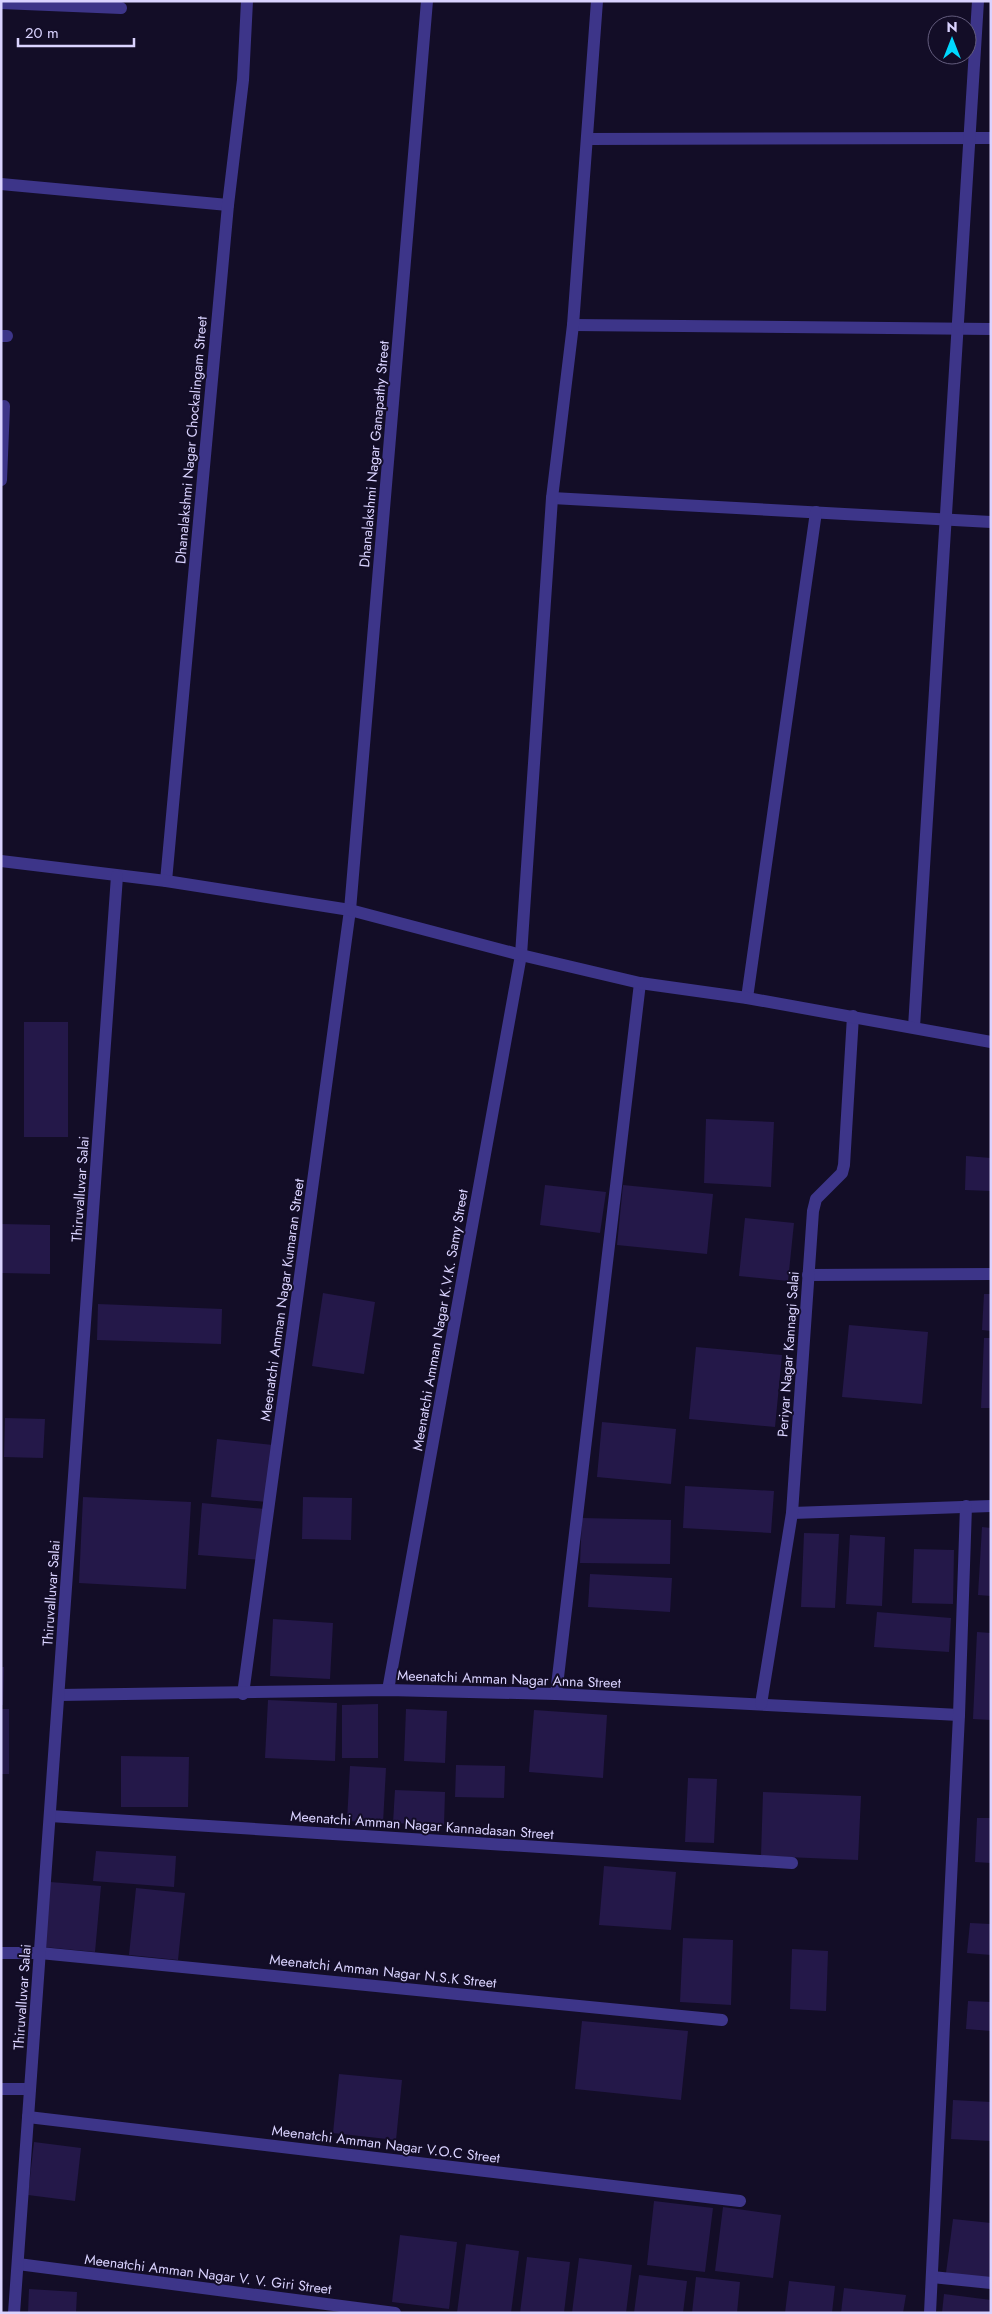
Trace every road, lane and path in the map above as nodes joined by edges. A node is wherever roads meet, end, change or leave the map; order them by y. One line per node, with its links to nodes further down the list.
1 (247, 1): 11 (street, Dhanalakshmi Nagar Chockalingam Street)
2 (427, 1): 24 (street, Dhanalakshmi Nagar Ganapathy Street)
3 (596, 1): 8 (street, Meenatchi Amman Nagar K.V.K. Samy Street)
4 (978, 1): 9 (street)
5 (1, 3): 6 (street)
6 (121, 8)
7 (991, 138): 9 (street)
8 (587, 139): 9 (street); 12 (street, Meenatchi Amman Nagar K.V.K. Samy Street)
9 (969, 139): 13 (street)
10 (1, 184): 11 (street)
11 (228, 205): 23 (street, Dhanalakshmi Nagar Chockalingam Street)
12 (573, 325): 13 (street); 17 (street, Meenatchi Amman Nagar K.V.K. Samy Street)
13 (958, 328): 14 (street); 19 (street)
14 (991, 329)
15 (4, 406): 16 (street)
16 (1, 480)
17 (552, 498): 18 (street); 25 (street, Meenatchi Amman Nagar K.V.K. Samy Street)
18 (816, 512): 19 (street); 27 (street)
19 (946, 520): 20 (street); 29 (street)
20 (991, 522)
21 (1, 861): 22 (street)
22 (117, 876): 23 (street); 39 (street, Thiruvalluvar Salai)
23 (166, 881): 24 (street)
24 (350, 910): 25 (street); 37 (street, Meenatchi Amman Nagar Kumaran Street)
25 (521, 956): 26 (street); 36 (street, Meenatchi Amman Nagar K.V.K. Samy Street)
26 (640, 983): 27 (street); 38 (street)
27 (747, 998): 28 (street)
28 (853, 1016): 29 (street); 32 (street, Periyar Nagar Kannagi Salai)
29 (914, 1026): 30 (street)
30 (991, 1042)
31 (991, 1274): 32 (street)
32 (808, 1275): 35 (street, Periyar Nagar Kannagi Salai)
33 (966, 1506): 34 (street); 35 (street); 41 (street)
34 (991, 1506)
35 (792, 1513): 40 (street, Periyar Nagar Kannagi Salai)
36 (388, 1690): 37 (street, Meenatchi Amman Nagar Anna Street); 38 (street, Meenatchi Amman Nagar Anna Street)
37 (243, 1694): 39 (street, Meenatchi Amman Nagar Anna Street)
38 (556, 1694): 40 (street, Meenatchi Amman Nagar Anna Street)
39 (59, 1695): 42 (street, Thiruvalluvar Salai)
40 (761, 1704): 41 (street, Meenatchi Amman Nagar Anna Street)
41 (959, 1715): 52 (street)
42 (50, 1816): 43 (street, Meenatchi Amman Nagar Kannadasan Street); 45 (street, Thiruvalluvar Salai)
43 (792, 1864)
44 (1, 1953): 45 (street, Meenatchi Amman Nagar N.S.K Street)
45 (40, 1953): 46 (street, Meenatchi Amman Nagar N.S.K Street); 48 (street, Thiruvalluvar Salai)
46 (722, 2020)
47 (1, 2089): 48 (street)
48 (30, 2089): 49 (street, Thiruvalluvar Salai)
49 (28, 2117): 50 (street, Meenatchi Amman Nagar V.O.C Street); 51 (street, Thiruvalluvar Salai)
50 (740, 2200)
51 (18, 2264): 54 (street, Thiruvalluvar Salai); 55 (street, Meenatchi Amman Nagar V. V. Giri Street)
52 (932, 2277): 53 (street); 56 (street)
53 (991, 2283)
54 (14, 2313)
55 (395, 2313)
56 (930, 2313)

